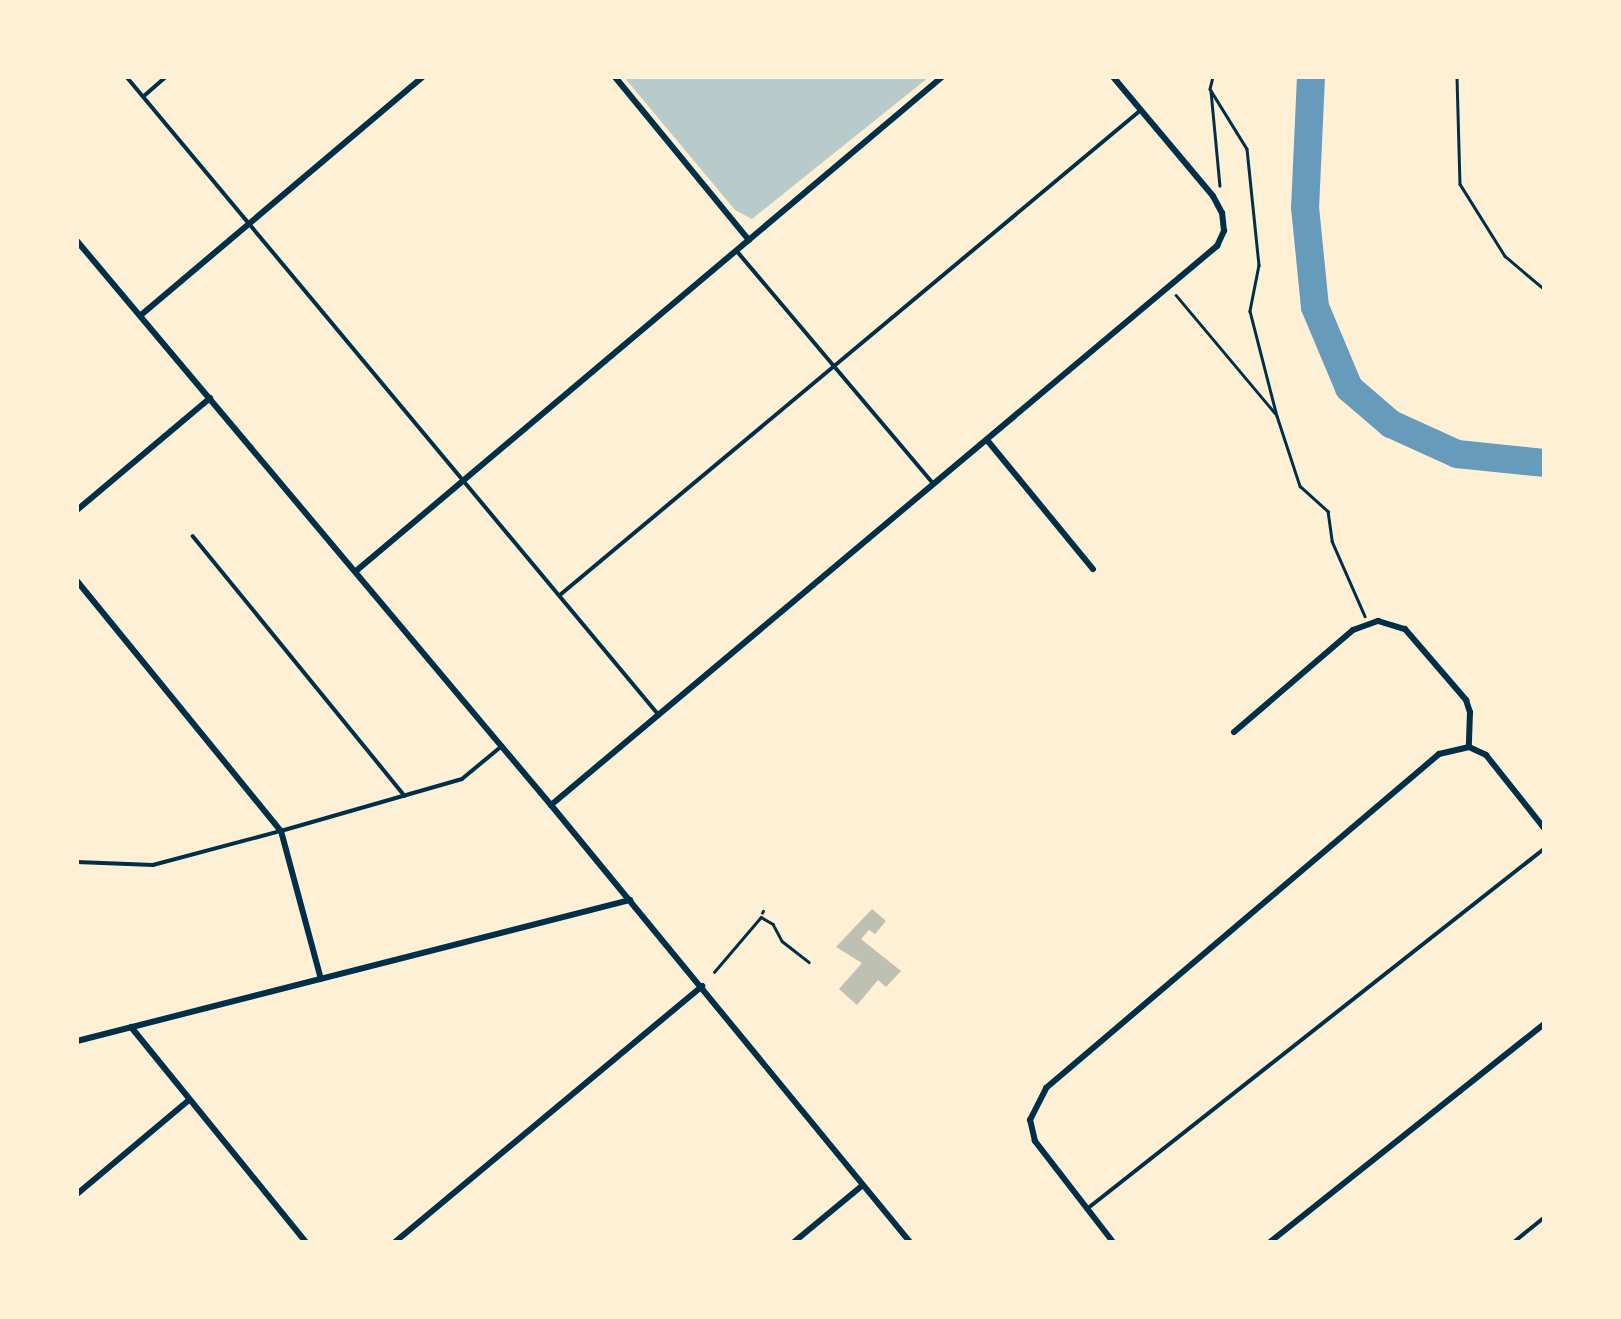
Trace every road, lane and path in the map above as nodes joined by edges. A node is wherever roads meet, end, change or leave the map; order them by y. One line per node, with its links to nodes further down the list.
1 (127, 77): 10 (lane)
2 (166, 77): 10 (lane)
3 (423, 77): 13 (street)
4 (615, 77): 14 (street)
5 (942, 77): 14 (street)
6 (1113, 77): 11 (street)
7 (1213, 77): 9 (path)
8 (1457, 77): 18 (path)
9 (1210, 89): 12 (path); 22 (path)
10 (144, 96): 13 (lane)
11 (1141, 110): 12 (street); 20 (lane)
12 (1222, 213): 17 (street)
13 (250, 224): 19 (street); 24 (lane)
14 (749, 240): 16 (street)
15 (77, 241): 19 (street)
16 (737, 251): 20 (lane); 24 (street)
17 (1169, 287): 22 (path); 23 (street)
18 (1544, 289)
19 (141, 315): 21 (street)
20 (835, 368): 25 (lane); 31 (lane)
21 (210, 398): 26 (street); 29 (street)
22 (1277, 416): 32 (path)
23 (987, 440): 25 (street); 28 (street)
24 (465, 481): 29 (street); 31 (lane)
25 (935, 484): 33 (street)
26 (77, 510)
27 (193, 536): 37 (lane)
28 (1093, 569)
29 (356, 571): 35 (street)
30 (77, 581): 40 (street)
31 (559, 594): 33 (lane)
32 (1368, 622): 34 (street); 36 (street)
33 (660, 716): 38 (street)
34 (1234, 732)
35 (502, 746): 37 (lane); 38 (street)
36 (1469, 747): 39 (street); 54 (street)
37 (405, 796): 40 (lane)
38 (551, 805): 43 (street)
39 (1544, 828)
40 (281, 831): 42 (lane); 46 (street)
41 (1544, 849): 54 (lane)
42 (77, 862)
43 (630, 900): 46 (street); 47 (street)
44 (809, 962): 45 (path)
45 (714, 972)
46 (321, 979): 49 (street)
47 (702, 986): 52 (street); 57 (street)
48 (1544, 1024): 61 (street)
49 (131, 1027): 50 (street); 51 (street)
50 (77, 1041)
51 (188, 1101): 53 (street); 56 (street)
52 (863, 1185): 58 (street); 59 (street)
53 (77, 1194)
54 (1087, 1209): 60 (street)
55 (1544, 1218): 62 (lane)
56 (306, 1242)
57 (395, 1242)
58 (794, 1242)
59 (910, 1242)
60 (1113, 1242)
61 (1270, 1242)
62 (1514, 1242)

